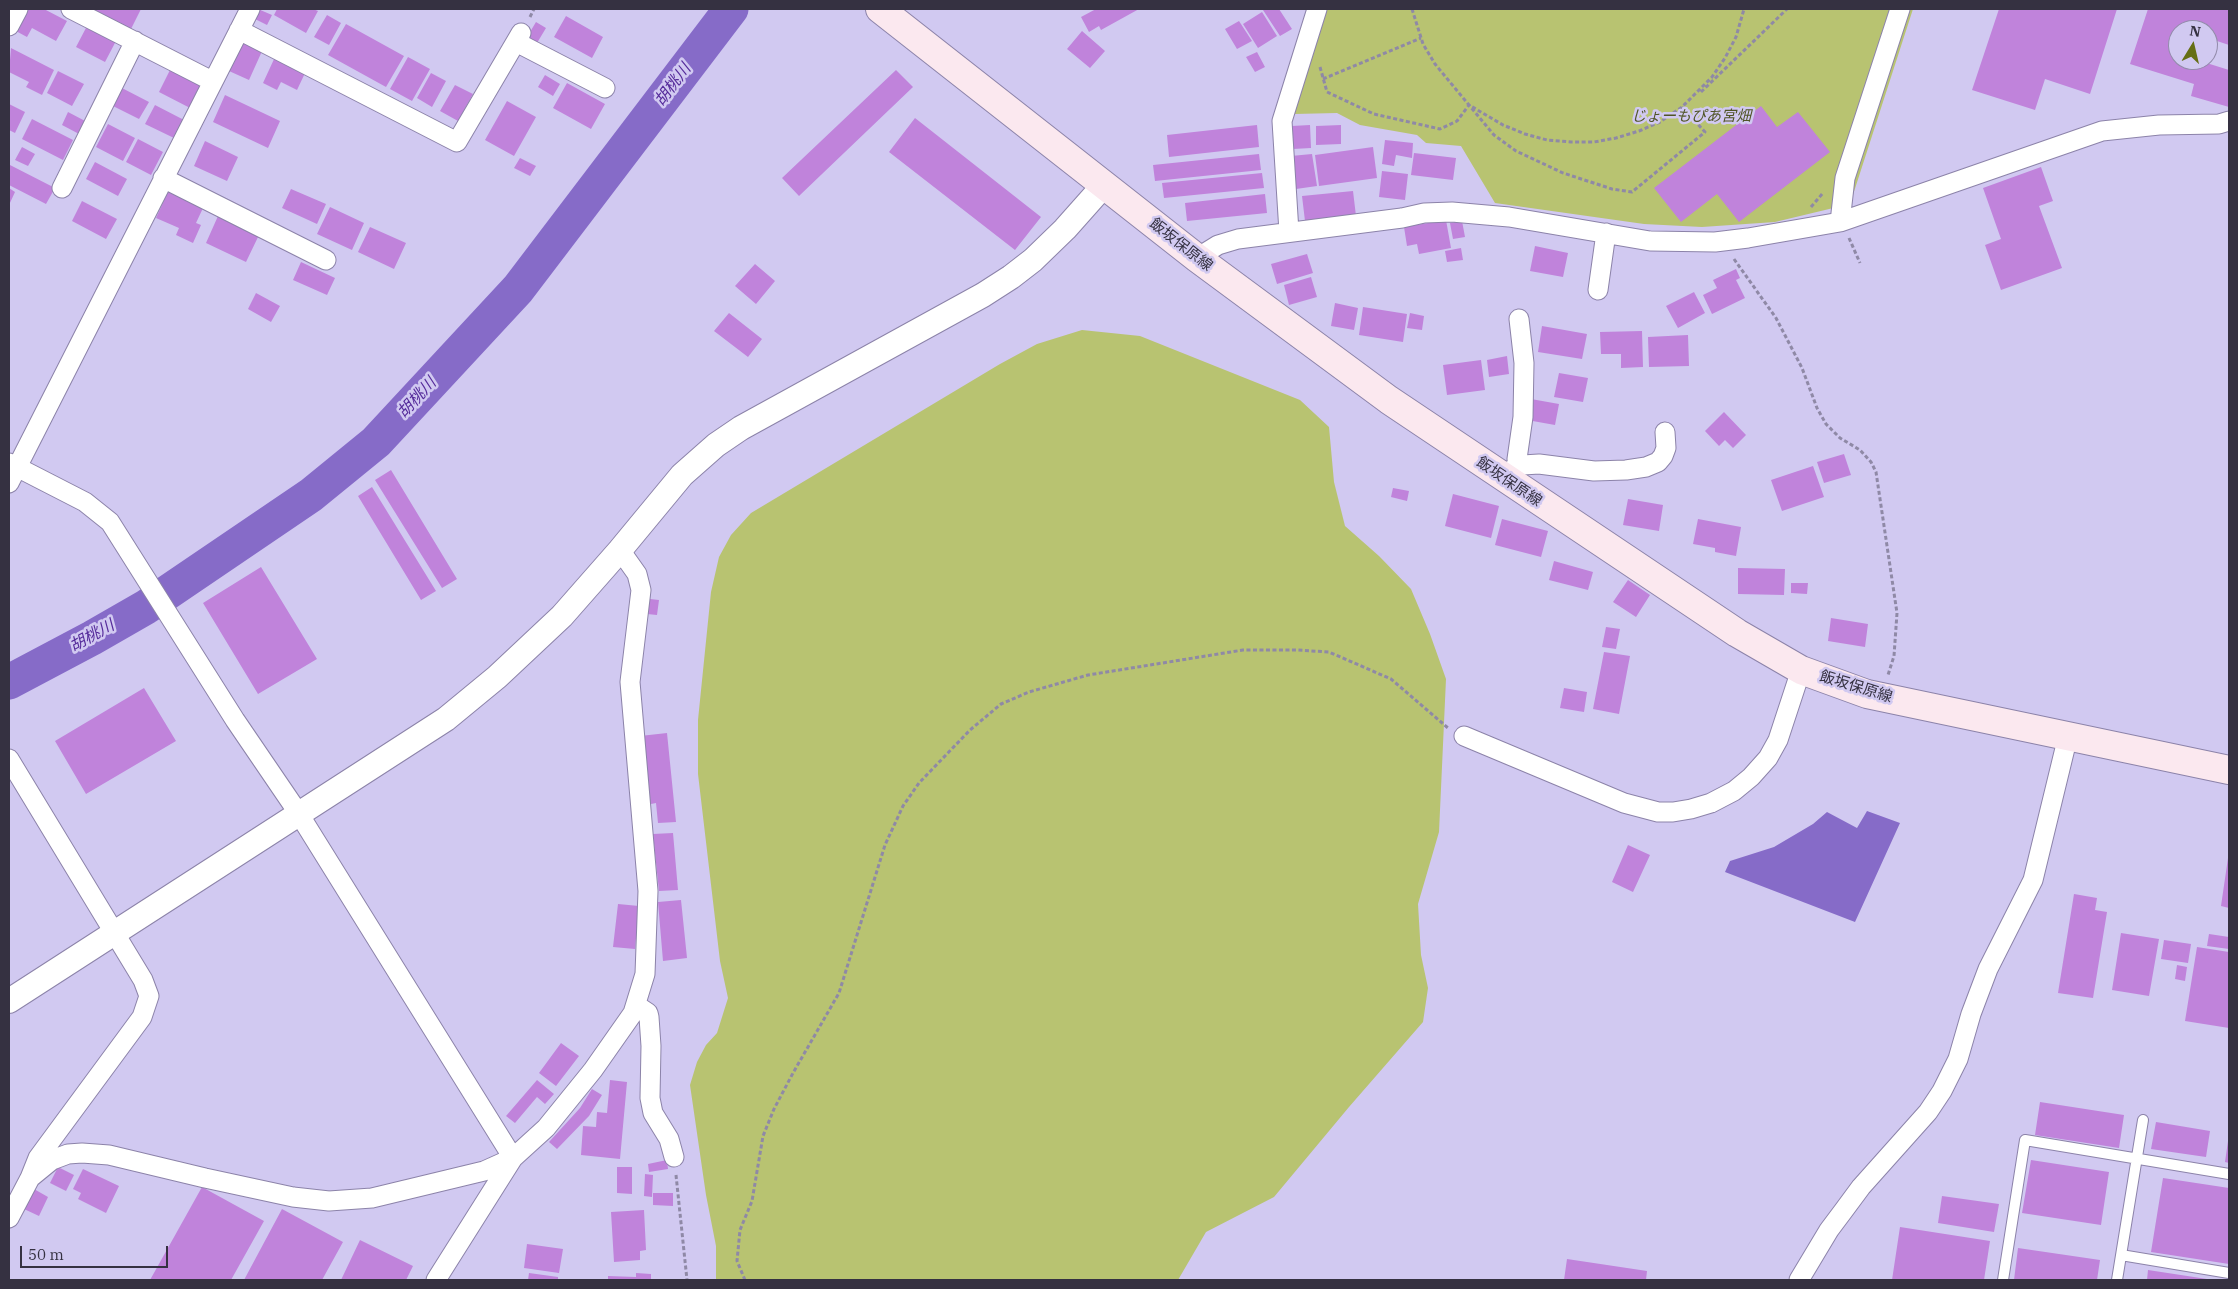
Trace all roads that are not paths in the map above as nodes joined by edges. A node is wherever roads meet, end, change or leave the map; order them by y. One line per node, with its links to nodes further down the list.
1 (18, 9): 7 (street)
2 (71, 9): 9 (street)
3 (250, 9): 8 (street)
4 (880, 9): 14 (main road, 飯坂保原線)
5 (1317, 9): 17 (street)
6 (1900, 9): 16 (street)
7 (9, 26)
8 (239, 30): 10 (street); 11 (street)
9 (135, 41): 10 (street); 15 (street)
10 (212, 81): 13 (street)
11 (605, 88)
12 (2229, 121): 16 (street)
13 (163, 178): 20 (street); 24 (street)
14 (1105, 184): 19 (main road, 飯坂保原線); 26 (street)
15 (62, 188)
16 (1840, 222): 18 (street)
17 (1290, 232): 18 (street); 19 (street)
18 (1606, 233): 21 (street)
19 (1197, 258): 25 (main road, 飯坂保原線)
20 (326, 260)
21 (1598, 290)
22 (1519, 319): 25 (street)
23 (1665, 432): 25 (street)
24 (11, 471): 32 (street)
25 (1512, 473): 27 (main road, 飯坂保原線)
26 (620, 550): 32 (street); 35 (street)
27 (1801, 670): 28 (street); 29 (main road, 飯坂保原線)
28 (1464, 736)
29 (2068, 736): 31 (main road, 飯坂保原線); 48 (street)
30 (9, 759): 33 (street)
31 (2229, 770)
32 (299, 814): 33 (street); 40 (street)
33 (114, 933): 34 (street); 37 (street)
34 (9, 1001)
35 (636, 1005): 39 (street); 40 (street)
36 (2143, 1120): 41 (lane)
37 (60, 1127): 38 (street); 43 (street)
38 (76, 1153): 40 (street); 43 (street)
39 (674, 1157)
40 (513, 1158): 47 (street)
41 (2137, 1159): 42 (lane); 45 (lane); 49 (lane)
42 (2229, 1174)
43 (30, 1178): 44 (street)
44 (9, 1218)
45 (2121, 1256): 46 (lane); 50 (lane)
46 (2229, 1273)
47 (436, 1280)
48 (1799, 1280)
49 (2003, 1280)
50 (2117, 1280)

